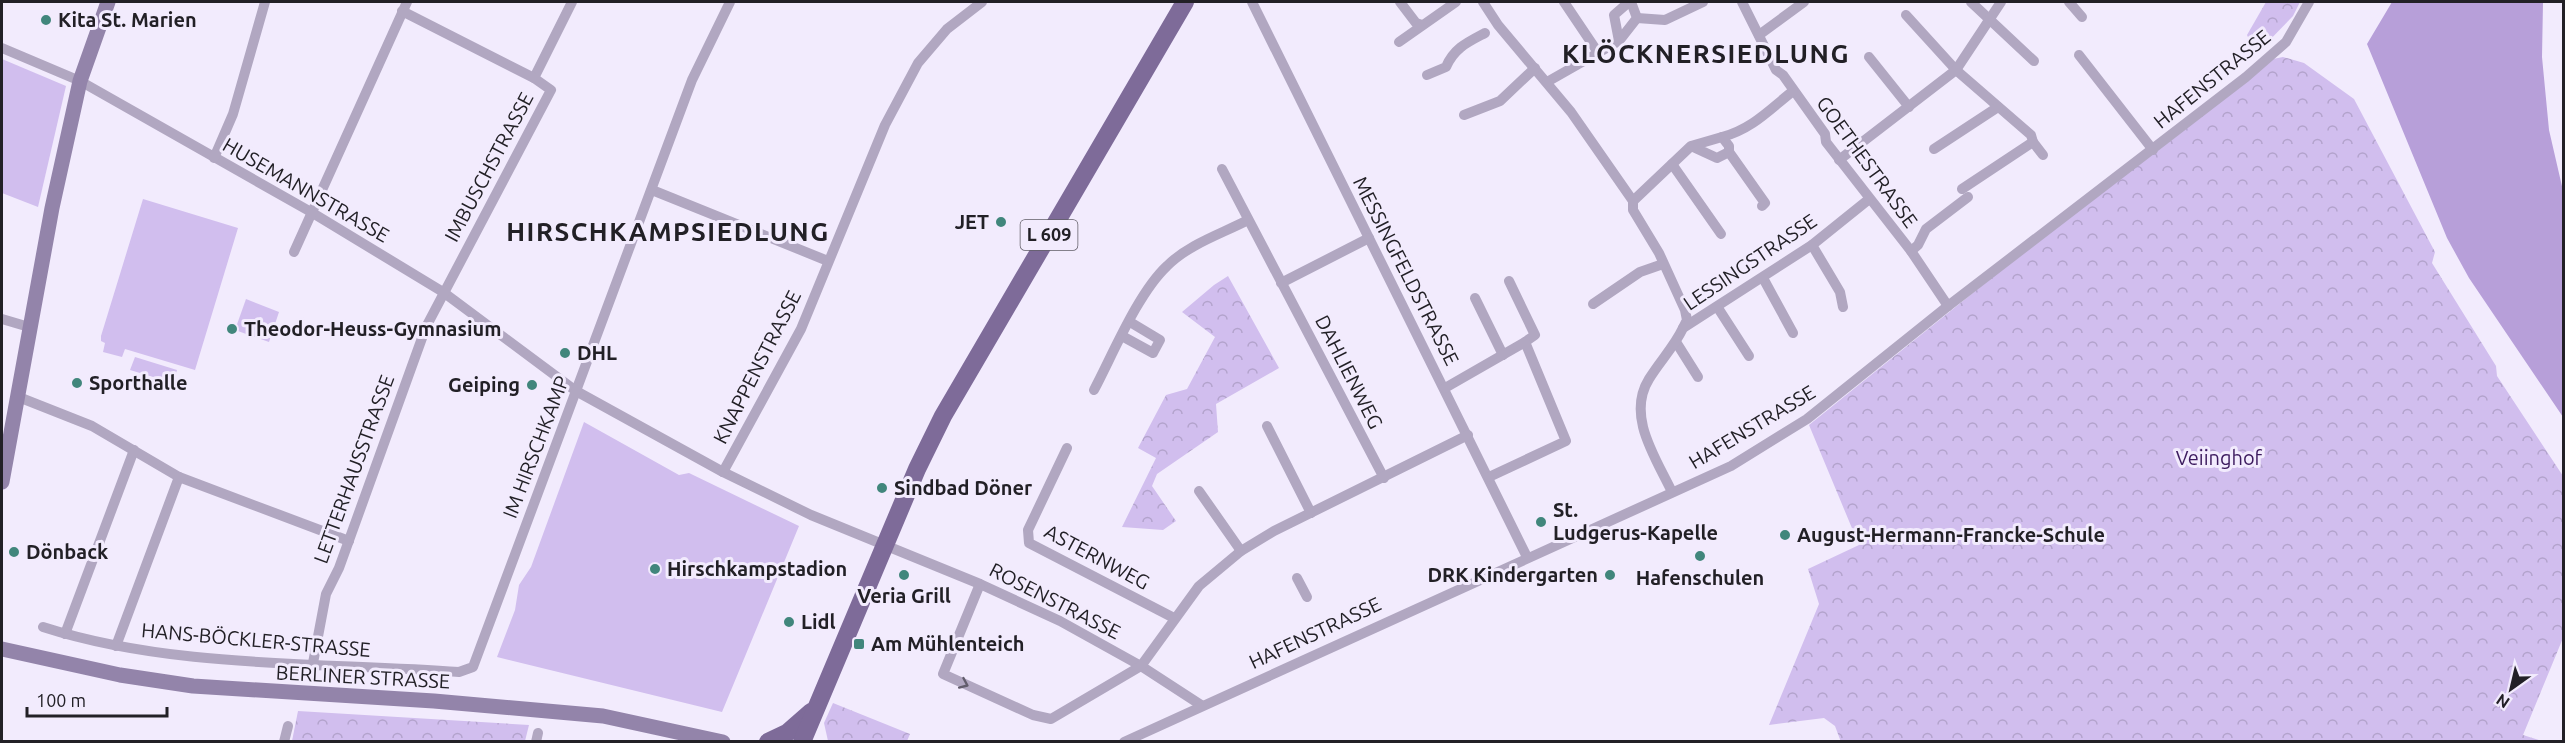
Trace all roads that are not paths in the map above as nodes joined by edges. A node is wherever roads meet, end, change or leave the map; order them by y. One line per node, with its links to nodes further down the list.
1 (108, 2): 39 (main road)
2 (265, 2): 52 (street)
3 (572, 2): 38 (street, IMBUSCHSTRASSE)
4 (730, 2): 56 (street, IM HIRSCHKAMP)
5 (982, 2): 67 (street, KNAPPENSTRASSE)
6 (1185, 2): 106 (main road, L 609)
7 (1252, 2): 63 (street, MESSINGFELDSTRASSE)
8 (1400, 2): 25 (street)
9 (1456, 2): 25 (street)
10 (1483, 2): 35 (street)
11 (1564, 2): 31 (street)
12 (1630, 2): 23 (street); 28 (street)
13 (1703, 2): 23 (street)
14 (1742, 2): 27 (street, GOETHESTRASSE)
15 (1804, 2): 27 (street)
16 (1971, 2): 24 (street)
17 (2001, 2): 24 (street)
18 (2069, 2): 22 (street)
19 (2309, 2): 49 (street, HAFENSTRASSE)
20 (405, 6): 38 (street); 60 (street)
21 (1906, 15): 36 (street)
22 (2082, 17)
23 (1637, 18): 28 (street)
24 (1989, 20): 34 (street); 36 (street)
25 (1422, 25): 29 (street)
26 (1485, 33): 37 (street)
27 (1759, 35): 41 (street, GOETHESTRASSE)
28 (1619, 41): 31 (street)
29 (1399, 42)
30 (2, 48): 39 (street, HUSEMANNSTRASSE)
31 (1599, 54): 40 (street)
32 (2079, 55): 49 (street, HAFENSTRASSE)
33 (1869, 57): 42 (street)
34 (2034, 61)
35 (1535, 69): 40 (street); 44 (street)
36 (1956, 70): 42 (street); 43 (street)
37 (1426, 75)
38 (534, 78): 72 (street, IMBUSCHSTRASSE)
39 (80, 81): 52 (street, HUSEMANNSTRASSE); 80 (main road)
40 (1546, 82): 58 (street)
41 (1793, 91): 45 (street); 53 (street, GOETHESTRASSE)
42 (1909, 107): 53 (street)
43 (1998, 107): 46 (street); 48 (street)
44 (1464, 115)
45 (1722, 137): 47 (street); 50 (street)
46 (2033, 142): 51 (street); 65 (street, GOETHESTRASSE)
47 (1691, 146): 50 (street); 54 (street)
48 (1934, 149)
49 (2153, 150): 75 (street, HAFENSTRASSE)
50 (1729, 152): 59 (street)
51 (2043, 155)
52 (214, 158): 60 (street, HUSEMANNSTRASSE)
53 (1839, 160): 57 (street, GOETHESTRASSE)
54 (1672, 164): 58 (street); 62 (street)
55 (1222, 169): 61 (street, DAHLIENWEG)
56 (652, 190): 67 (street); 91 (street, IM HIRSCHKAMP)
57 (1868, 200): 64 (street, LESSINGSTRASSE); 65 (street, GOETHESTRASSE)
58 (1633, 201): 68 (street)
59 (1762, 206)
60 (311, 212): 66 (street); 72 (street, HUSEMANNSTRASSE)
61 (1248, 220): 71 (street, DAHLIENWEG); 79 (street)
62 (1721, 234)
63 (1369, 238): 71 (street); 89 (street, MESSINGFELDSTRASSE)
64 (1812, 245): 69 (street, LESSINGSTRASSE); 76 (street)
65 (1911, 251): 75 (street, GOETHESTRASSE)
66 (294, 252)
67 (828, 261): 97 (street, KNAPPENSTRASSE)
68 (1664, 264): 74 (street); 81 (street)
69 (1763, 278): 77 (street, LESSINGSTRASSE); 82 (street)
70 (1509, 281): 84 (street)
71 (1281, 283): 100 (street, DAHLIENWEG)
72 (443, 292): 91 (street, HUSEMANNSTRASSE); 105 (street, LETTERHAUSSTRASSE)
73 (1475, 298): 86 (street)
74 (1593, 304)
75 (1948, 306): 103 (street, HAFENSTRASSE)
76 (1843, 307)
77 (1718, 308): 81 (street, LESSINGSTRASSE); 87 (street)
78 (2, 319): 80 (street)
79 (1130, 322): 83 (street); 83 (street)
80 (29, 327): 92 (main road)
81 (1683, 328): 85 (street, LESSINGSTRASSE)
82 (1793, 333)
83 (1122, 336): 90 (street)
84 (1525, 342): 86 (street); 99 (street)
85 (1676, 342): 88 (street); 103 (street, LESSINGSTRASSE)
86 (1503, 355): 89 (street)
87 (1749, 356)
88 (1698, 377)
89 (1445, 388): 94 (street, MESSINGFELDSTRASSE)
90 (1094, 390)
91 (576, 391): 97 (street); 119 (street, IM HIRSCHKAMP)
92 (16, 396): 96 (street); 101 (main road)
93 (1267, 426): 104 (street)
94 (1468, 435): 99 (street, MESSINGFELDSTRASSE); 100 (street)
95 (1066, 448): 112 (street, ASTERNWEG)
96 (134, 450): 98 (street); 114 (street)
97 (723, 472): 106 (street)
98 (179, 477): 105 (street); 115 (street)
99 (1489, 477): 108 (street, MESSINGFELDSTRASSE)
100 (1384, 478): 104 (street)
101 (2, 480)
102 (1199, 491): 107 (street)
103 (1672, 492): 108 (street, HAFENSTRASSE)
104 (1311, 513): 107 (street)
105 (350, 541): 117 (street, LETTERHAUSSTRASSE)
106 (885, 545): 110 (street, ROSENSTRASSE); 121 (main road, L 609)
107 (1241, 551): 112 (street)
108 (1527, 556): 120 (street, HAFENSTRASSE)
109 (1298, 578): 111 (street, HAFENSTRASSE)
110 (980, 584): 118 (street, ROSENSTRASSE); 118 (street, one-way to 118)
111 (1307, 597)
112 (1174, 618): 118 (street)
113 (43, 627): 114 (street, HANS-BÖCKLER-STRASSE)
114 (65, 634): 115 (street, HANS-BÖCKLER-STRASSE)
115 (116, 646): 117 (street, HANS-BÖCKLER-STRASSE)
116 (2, 649): 124 (main road, BERLINER STRASSE)
117 (313, 663): 119 (street, HANS-BÖCKLER-STRASSE)
118 (1141, 666): 120 (street, ROSENSTRASSE)
119 (469, 671)
120 (1201, 705): 127 (street, HAFENSTRASSE)
121 (816, 706): 125 (main road); 126 (main road, L 609)
122 (288, 726): 123 (street)
123 (284, 741)
124 (723, 741)
125 (768, 741)
126 (802, 741)
127 (1124, 741)

